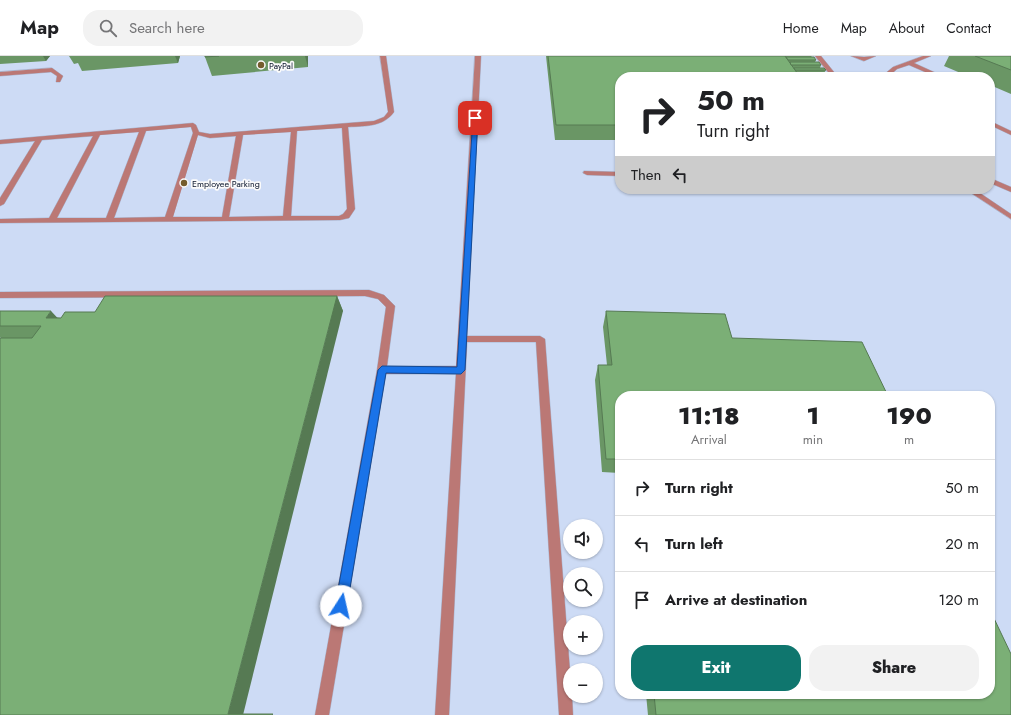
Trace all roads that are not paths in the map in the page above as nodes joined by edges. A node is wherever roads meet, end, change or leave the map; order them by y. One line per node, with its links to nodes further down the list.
1 (383, 56): 14 (street)
2 (478, 56): 37 (street)
3 (818, 56): 8 (street)
4 (854, 56): 5 (street)
5 (873, 56)
6 (928, 56): 7 (street)
7 (910, 63): 9 (street); 10 (street)
8 (831, 72)
9 (890, 72)
10 (930, 72)
11 (0, 74): 12 (street)
12 (58, 81)
13 (995, 125): 18 (street)
14 (345, 126): 16 (street); 31 (street)
15 (143, 130): 17 (street); 19 (street); 33 (street)
16 (294, 130): 20 (street); 31 (street)
17 (196, 133): 20 (street); 34 (street)
18 (1011, 133)
19 (97, 134): 21 (street); 32 (street)
20 (240, 134): 30 (street)
21 (39, 139): 22 (street); 28 (street)
22 (0, 142)
23 (588, 174): 24 (street)
24 (615, 174)
25 (995, 182): 26 (street)
26 (1011, 190)
27 (976, 194): 29 (street)
28 (0, 204)
29 (1011, 217)
30 (226, 219): 31 (street); 34 (street)
31 (287, 219)
32 (52, 220): 33 (street); 35 (street)
33 (109, 220): 34 (street)
34 (168, 220)
35 (0, 221)
36 (0, 295): 38 (street)
37 (463, 339): 39 (street); 42 (street)
38 (382, 370): 39 (street); 40 (street)
39 (461, 370): 41 (street)
40 (322, 715)
41 (442, 715)
42 (566, 715)

